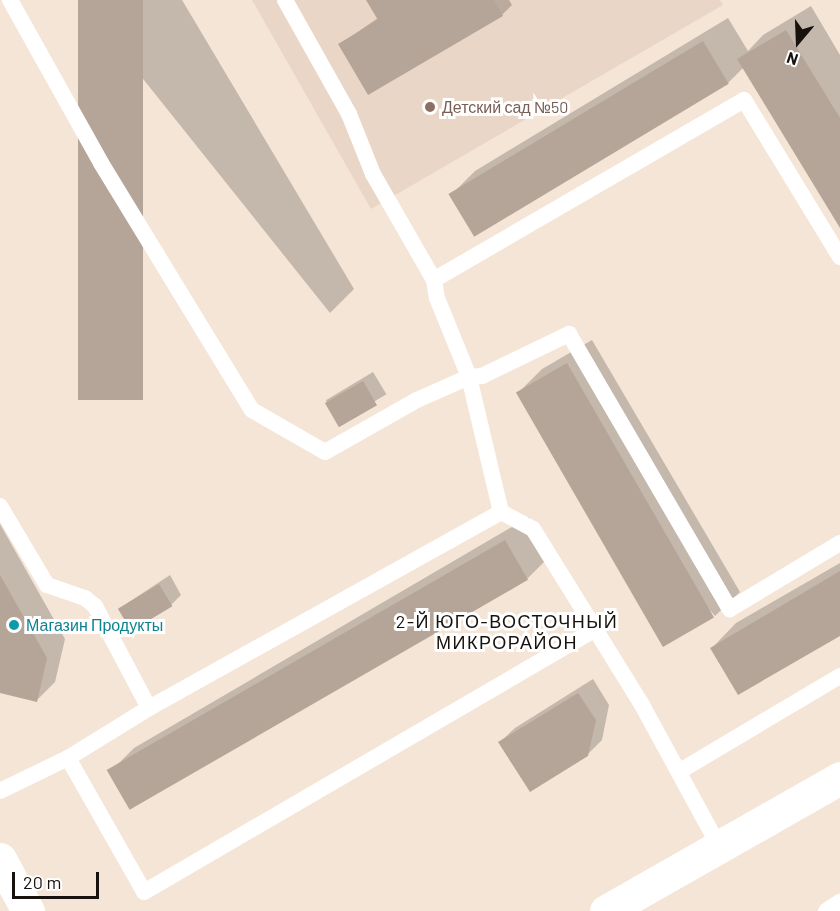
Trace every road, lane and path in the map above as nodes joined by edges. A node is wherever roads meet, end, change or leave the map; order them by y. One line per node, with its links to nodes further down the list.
1 (10, 0): 5 (lane)
2 (285, 0): 4 (lane)
3 (840, 257): 4 (lane)
4 (434, 280): 5 (lane)
5 (469, 377): 7 (lane); 8 (lane)
6 (0, 506): 11 (lane)
7 (501, 512): 9 (lane); 11 (lane)
8 (840, 543)
9 (594, 630): 12 (lane); 13 (lane)
10 (840, 676): 13 (lane)
11 (149, 708): 12 (lane)
12 (68, 759): 15 (lane)
13 (680, 771): 16 (lane)
14 (840, 778): 16 (main road)
15 (0, 790)
16 (720, 848): 20 (main road)
17 (0, 859): 19 (main road)
18 (840, 902): 21 (lane)
19 (28, 911)
20 (606, 911)
21 (826, 911)

